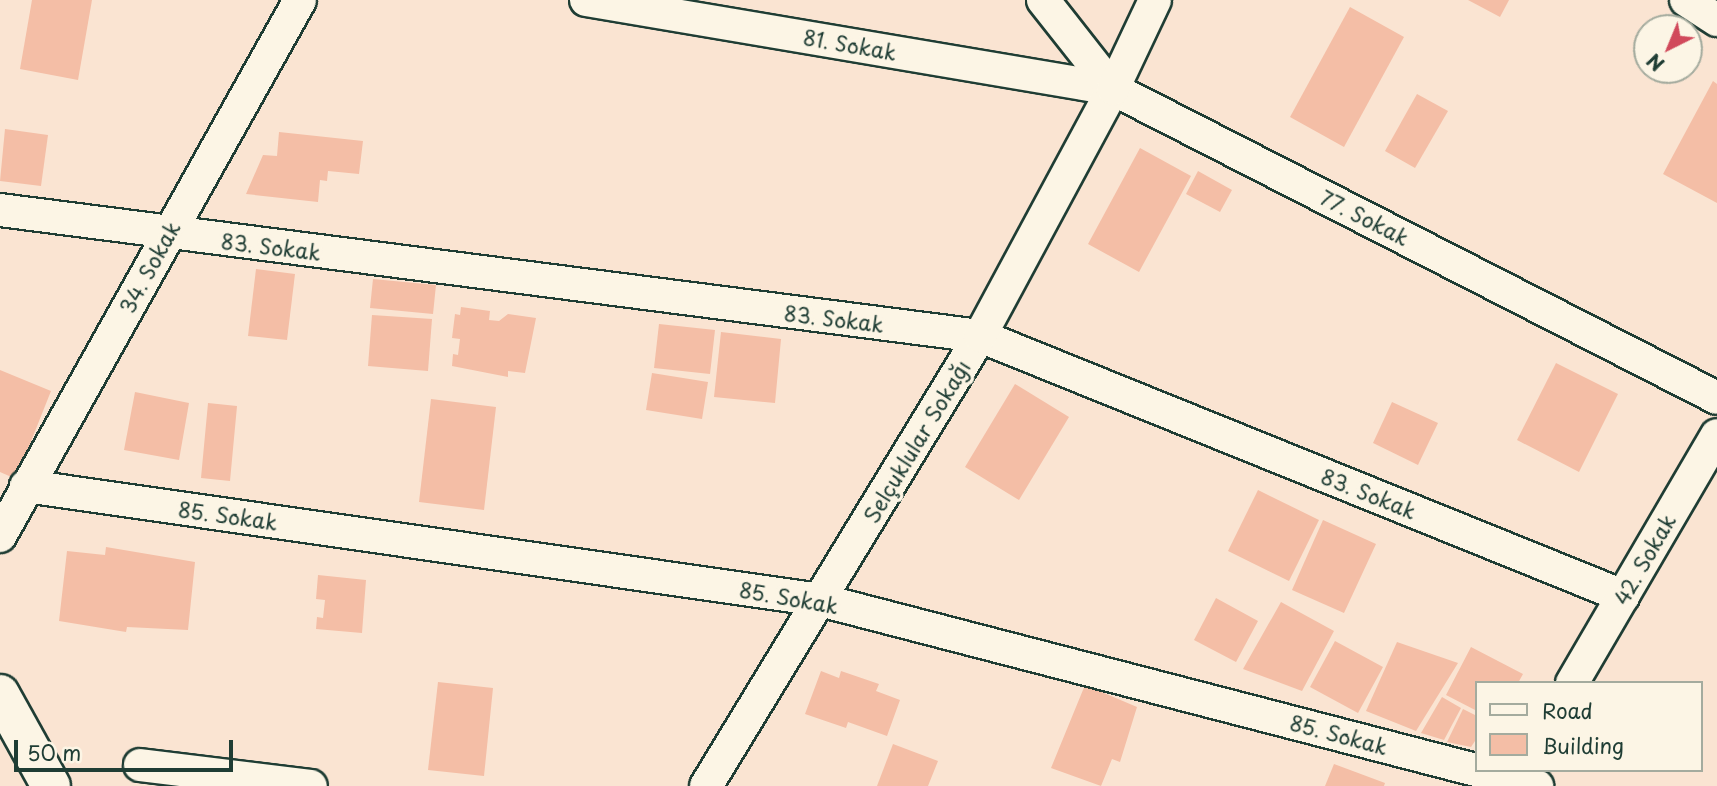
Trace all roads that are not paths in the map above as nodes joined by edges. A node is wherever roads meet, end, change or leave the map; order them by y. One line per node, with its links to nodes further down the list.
1 (300, 0): 9 (street, 34. Sokak)
2 (586, 0): 7 (street, 81. Sokak)
3 (1043, 0): 7 (street, 77. Sokak)
4 (1154, 0): 7 (street, Selçuklular Sokağı)
5 (1686, 0): 6 (street)
6 (1717, 20)
7 (1113, 89): 10 (street, Selçuklular Sokağı); 11 (street, 77. Sokak)
8 (0, 210): 9 (street, 83. Sokak)
9 (168, 233): 10 (street, 83. Sokak); 13 (street, 34. Sokak)
10 (980, 336): 15 (street, 83. Sokak); 16 (street, Selçuklular Sokağı)
11 (1717, 398)
12 (1717, 435): 15 (street, 42. Sokak)
13 (26, 486): 14 (street, 34. Sokak); 16 (street, 85. Sokak)
14 (0, 536)
15 (1623, 596): 17 (street, 42. Sokak)
16 (820, 600): 20 (street, 85. Sokak); 25 (street, Selçuklular Sokağı)
17 (1573, 681)
18 (0, 694): 23 (main road)
19 (140, 765): 24 (street)
20 (1476, 768)
21 (1490, 772): 22 (street, 85. Sokak)
22 (1521, 780)
23 (51, 786)
24 (311, 786)
25 (706, 786)

